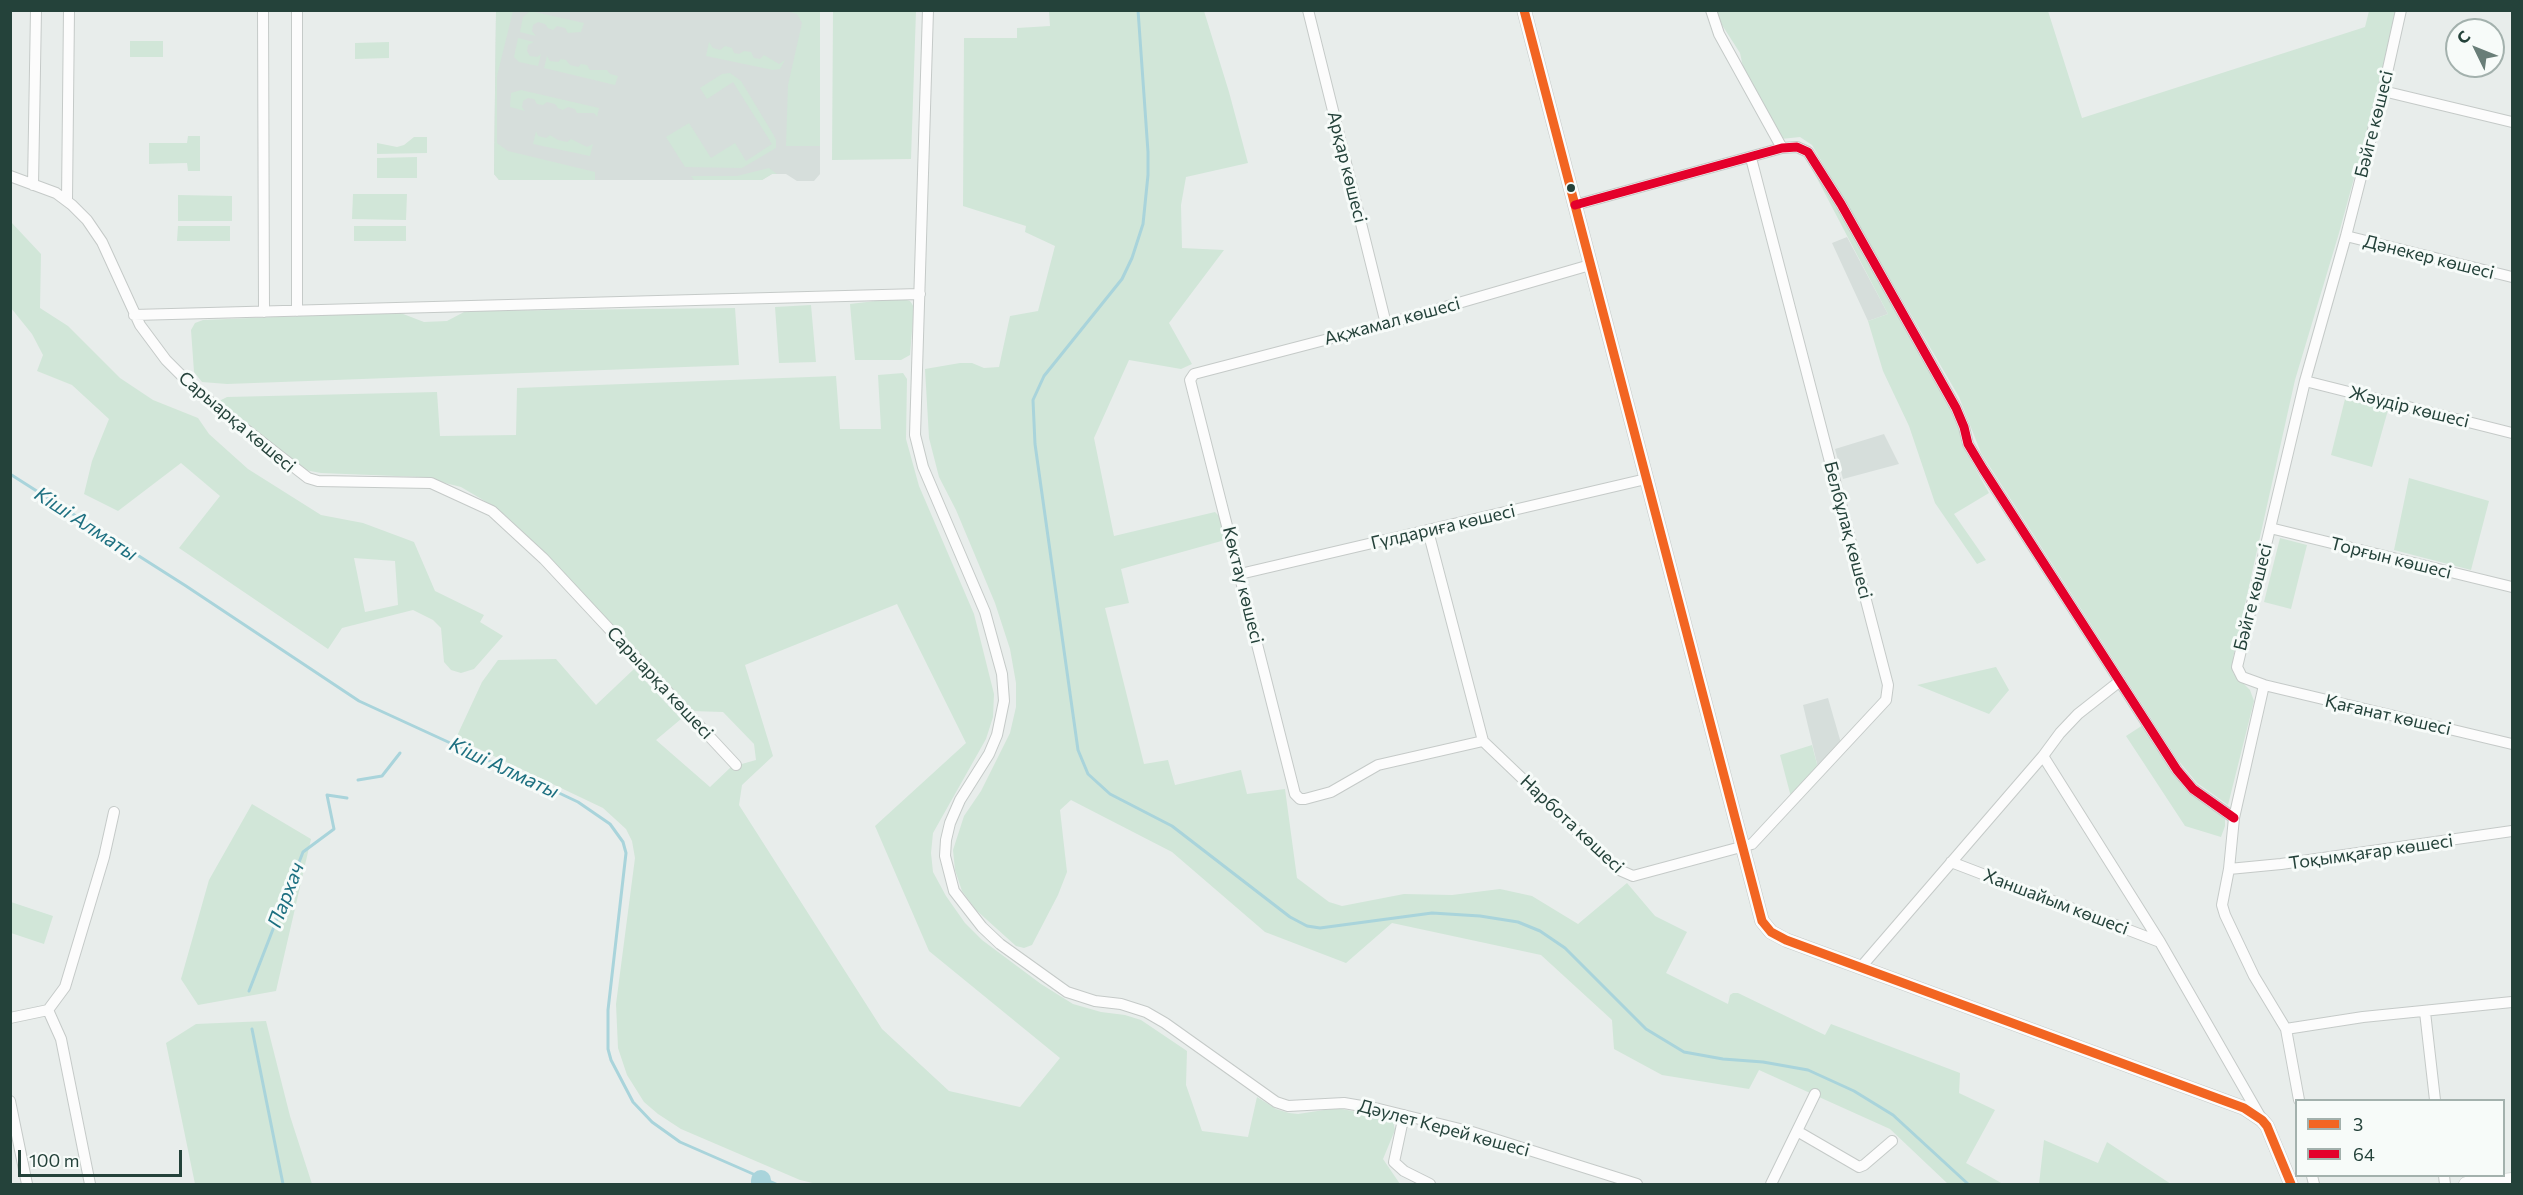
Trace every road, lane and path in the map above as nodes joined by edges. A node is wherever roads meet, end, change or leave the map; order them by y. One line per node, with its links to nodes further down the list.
1 (36, 10): 15 (street)
2 (69, 10): 16 (street)
3 (263, 10): 23 (street)
4 (297, 10): 22 (street)
5 (928, 10): 21 (street, Дәулет Керей көшесі)
6 (1308, 10): 25 (street, Арқар көшесі)
7 (1524, 10): 17 (street)
8 (1711, 10): 12 (street)
9 (2401, 10): 10 (street, Бәйге көшесі)
10 (2384, 91): 11 (street); 18 (street, Бәйге көшесі)
11 (2512, 122)
12 (1782, 148): 13 (street); 34 (street)
13 (1751, 158): 17 (street); 44 (street, Белбұлақ көшесі)
14 (10, 176): 15 (street, Сарыарқа көшесі)
15 (33, 185): 16 (street, Сарыарқа көшесі)
16 (67, 200): 24 (street, Сарыарқа көшесі)
17 (1575, 205): 19 (street)
18 (2346, 236): 20 (street, Дәнекер көшесі); 27 (street, Бәйге көшесі)
19 (1590, 265): 25 (street, Ақжамал көшесі); 29 (street)
20 (2512, 277)
21 (920, 294): 22 (street); 58 (street, Дәулет Керей көшесі)
22 (297, 311): 23 (street)
23 (264, 312): 24 (street)
24 (134, 315): 39 (street, Сарыарқа көшесі)
25 (1386, 324): 26 (street, Ақжамал көшесі)
26 (1194, 374): 32 (street, Көктау көшесі)
27 (2305, 381): 28 (street, Жәудір көшесі); 30 (street, Бәйге көшесі)
28 (2512, 433)
29 (1646, 479): 31 (street, Гүлдариға көшесі); 44 (street)
30 (2270, 528): 33 (street, Торғын көшесі); 35 (street, Бәйге көшесі)
31 (1428, 531): 32 (street, Гүлдариға көшесі); 36 (street)
32 (1240, 574): 36 (street, Көктау көшесі)
33 (2512, 587)
34 (2120, 681): 38 (street); 41 (street)
35 (2264, 685): 37 (street, Қағанат көшесі); 41 (street)
36 (1483, 741): 44 (street, Нарбота көшесі)
37 (2512, 744)
38 (2043, 756): 45 (street); 47 (street, Ханшайым көшесі)
39 (736, 765)
40 (114, 812): 50 (street)
41 (2234, 818): 46 (street)
42 (2512, 820): 43 (street)
43 (2511, 832): 46 (street, Тоқымқағар көшесі)
44 (1742, 848): 48 (street)
45 (1951, 862): 47 (street, Ханшайым көшесі); 48 (street)
46 (2229, 868): 53 (street)
47 (2160, 942): 59 (street, Ханшайым көшесі)
48 (1861, 967): 59 (street)
49 (2512, 1002): 51 (street)
50 (48, 1010): 52 (street); 65 (street)
51 (2425, 1012): 53 (street); 56 (street)
52 (10, 1018)
53 (2286, 1029): 55 (street)
54 (1815, 1094): 60 (street)
55 (2299, 1099)
56 (2435, 1099)
57 (10, 1101): 62 (street)
58 (1404, 1115): 66 (street); 67 (street, Дәулет Керей көшесі)
59 (2262, 1120): 69 (street)
60 (1797, 1131): 61 (street); 68 (street)
61 (1892, 1141)
62 (16, 1160): 64 (street)
63 (2512, 1180): 70 (street)
64 (27, 1185)
65 (90, 1185)
66 (1430, 1185)
67 (1637, 1185)
68 (1771, 1185)
69 (2291, 1185)
70 (2466, 1185)

